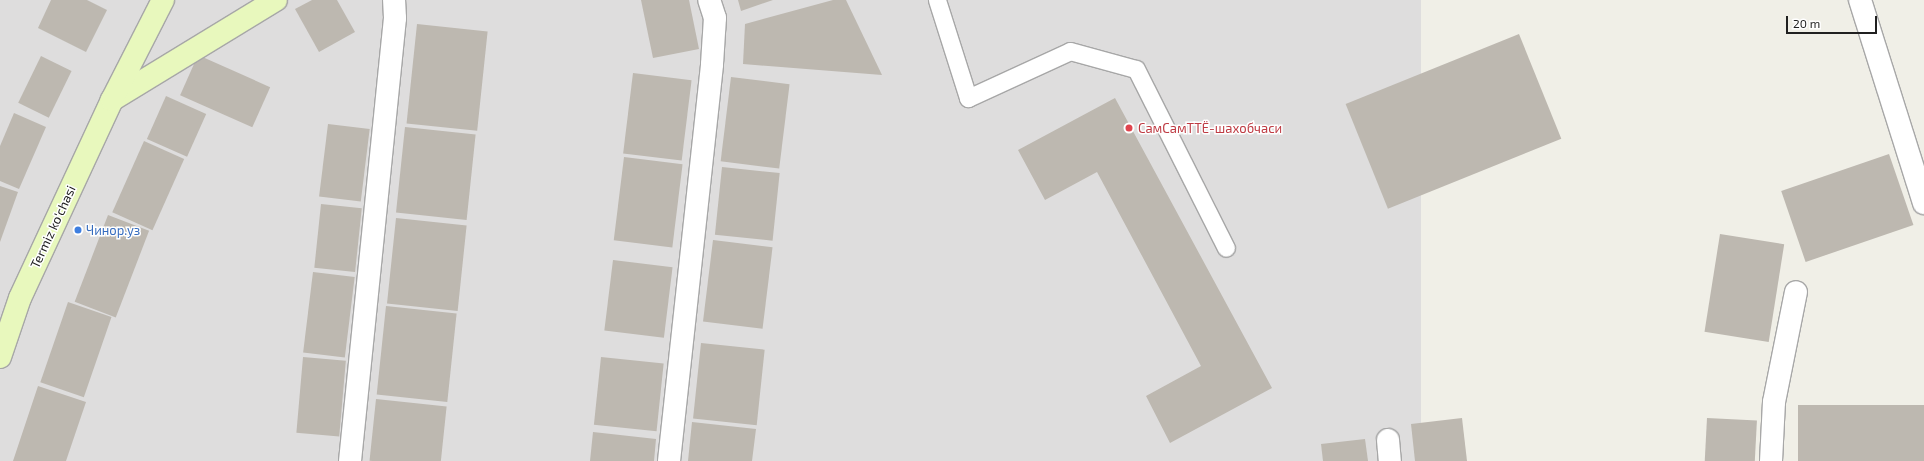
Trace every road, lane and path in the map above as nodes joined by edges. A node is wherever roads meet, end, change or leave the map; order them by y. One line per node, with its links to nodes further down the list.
1 (163, 0): 7 (main road, Termiz ko'chasi)
2 (276, 0): 7 (main road)
3 (394, 0): 13 (street)
4 (709, 0): 14 (street)
5 (937, 0): 9 (lane)
6 (1860, 0): 8 (street)
7 (112, 100): 11 (main road, Termiz ko'chasi)
8 (1924, 203)
9 (1226, 248)
10 (1796, 292): 16 (street)
11 (0, 358)
12 (1388, 440): 15 (street)
13 (350, 461)
14 (669, 461)
15 (1390, 461)
16 (1771, 461)

